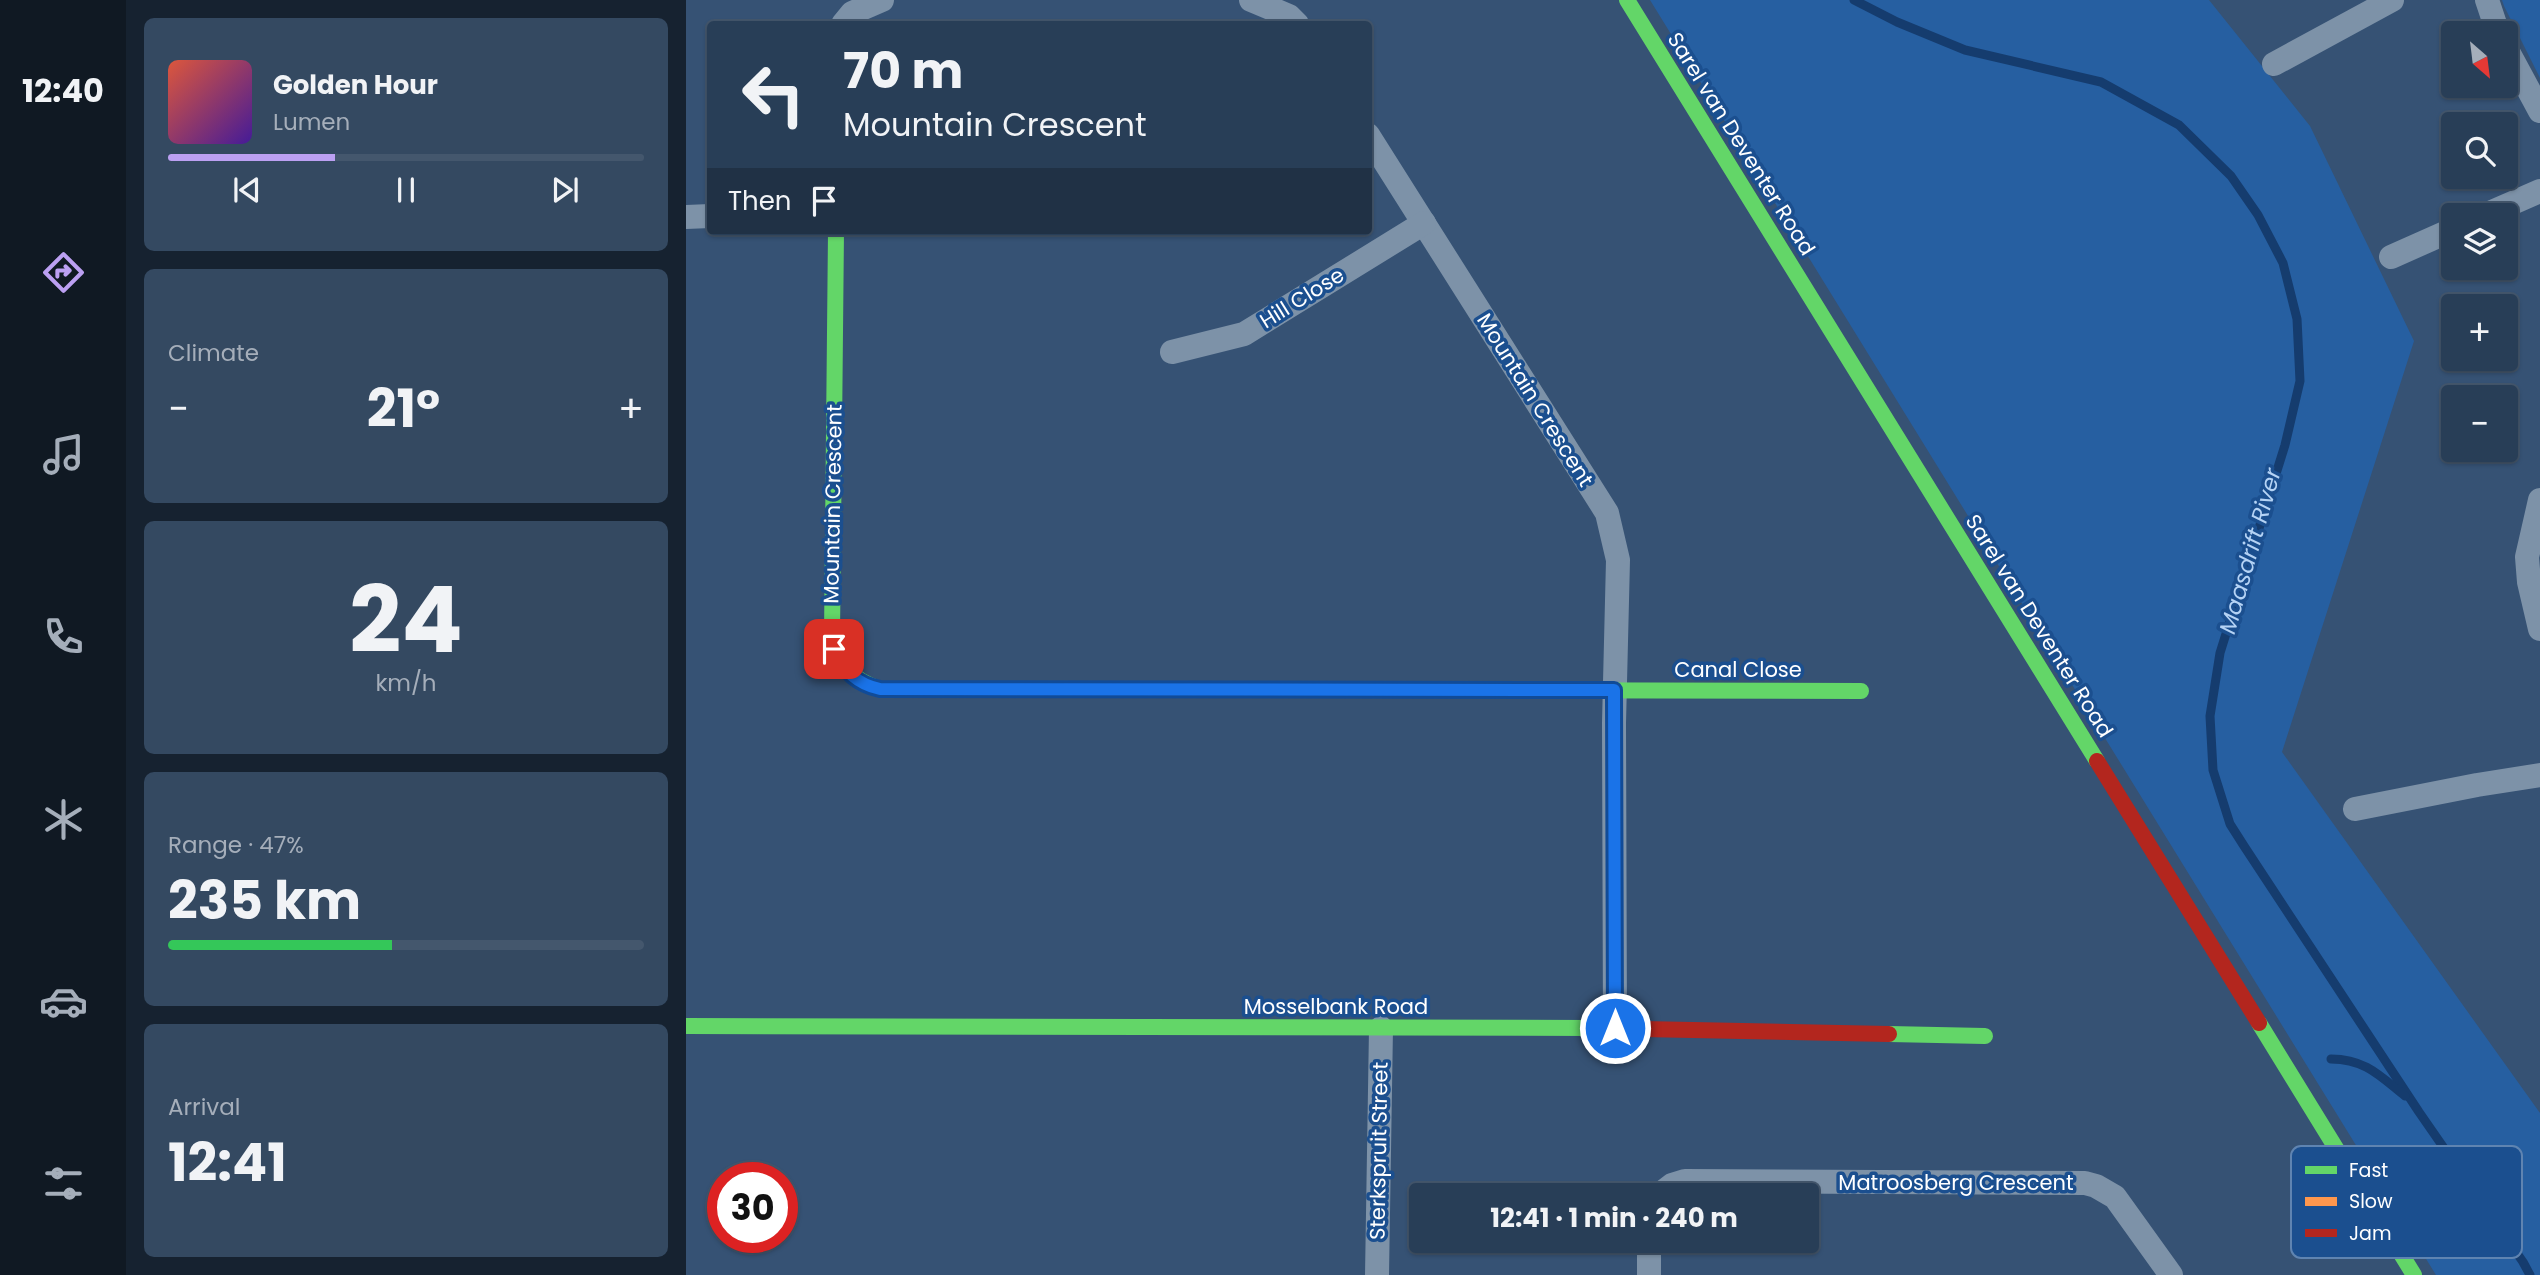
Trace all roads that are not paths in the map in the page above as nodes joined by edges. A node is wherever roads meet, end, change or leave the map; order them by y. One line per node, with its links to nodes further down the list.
1 (882, 0): 6 (street)
2 (1251, 0): 7 (street)
3 (1627, 0): 32 (street, Sarel van Deventer Road)
4 (2392, 0): 9 (street)
5 (2487, 0): 8 (street)
6 (845, 21)
7 (1294, 21)
8 (2494, 21)
9 (2274, 64)
10 (2518, 70): 11 (street)
11 (2540, 111)
12 (1372, 141): 17 (street, Mountain Crescent)
13 (2540, 191): 14 (street)
14 (2512, 203)
15 (707, 216): 16 (street)
16 (686, 217)
17 (1424, 223): 21 (street, Hill Close); 24 (street, Mountain Crescent)
18 (836, 235): 24 (street, Mountain Crescent)
19 (2441, 235): 20 (street)
20 (2391, 257)
21 (1172, 352)
22 (2540, 500): 23 (street)
23 (2540, 629)
24 (1614, 690): 25 (street, Canal Close); 30 (street, Mountain Crescent)
25 (1861, 691)
26 (2540, 775): 27 (street)
27 (2355, 809)
28 (686, 1026): 29 (street, Mosselbank Road)
29 (1381, 1028): 30 (street, Mosselbank Road); 36 (street, Sterkspruit Street)
30 (1615, 1028): 31 (street, Mosselbank Road)
31 (1985, 1036)
32 (2334, 1146)
33 (1678, 1183): 38 (street, Matroosberg Crescent)
34 (1649, 1253): 37 (street)
35 (2404, 1258): 39 (street, Sarel van Deventer Road)
36 (1377, 1275)
37 (1649, 1275)
38 (2171, 1275)
39 (2414, 1275)

